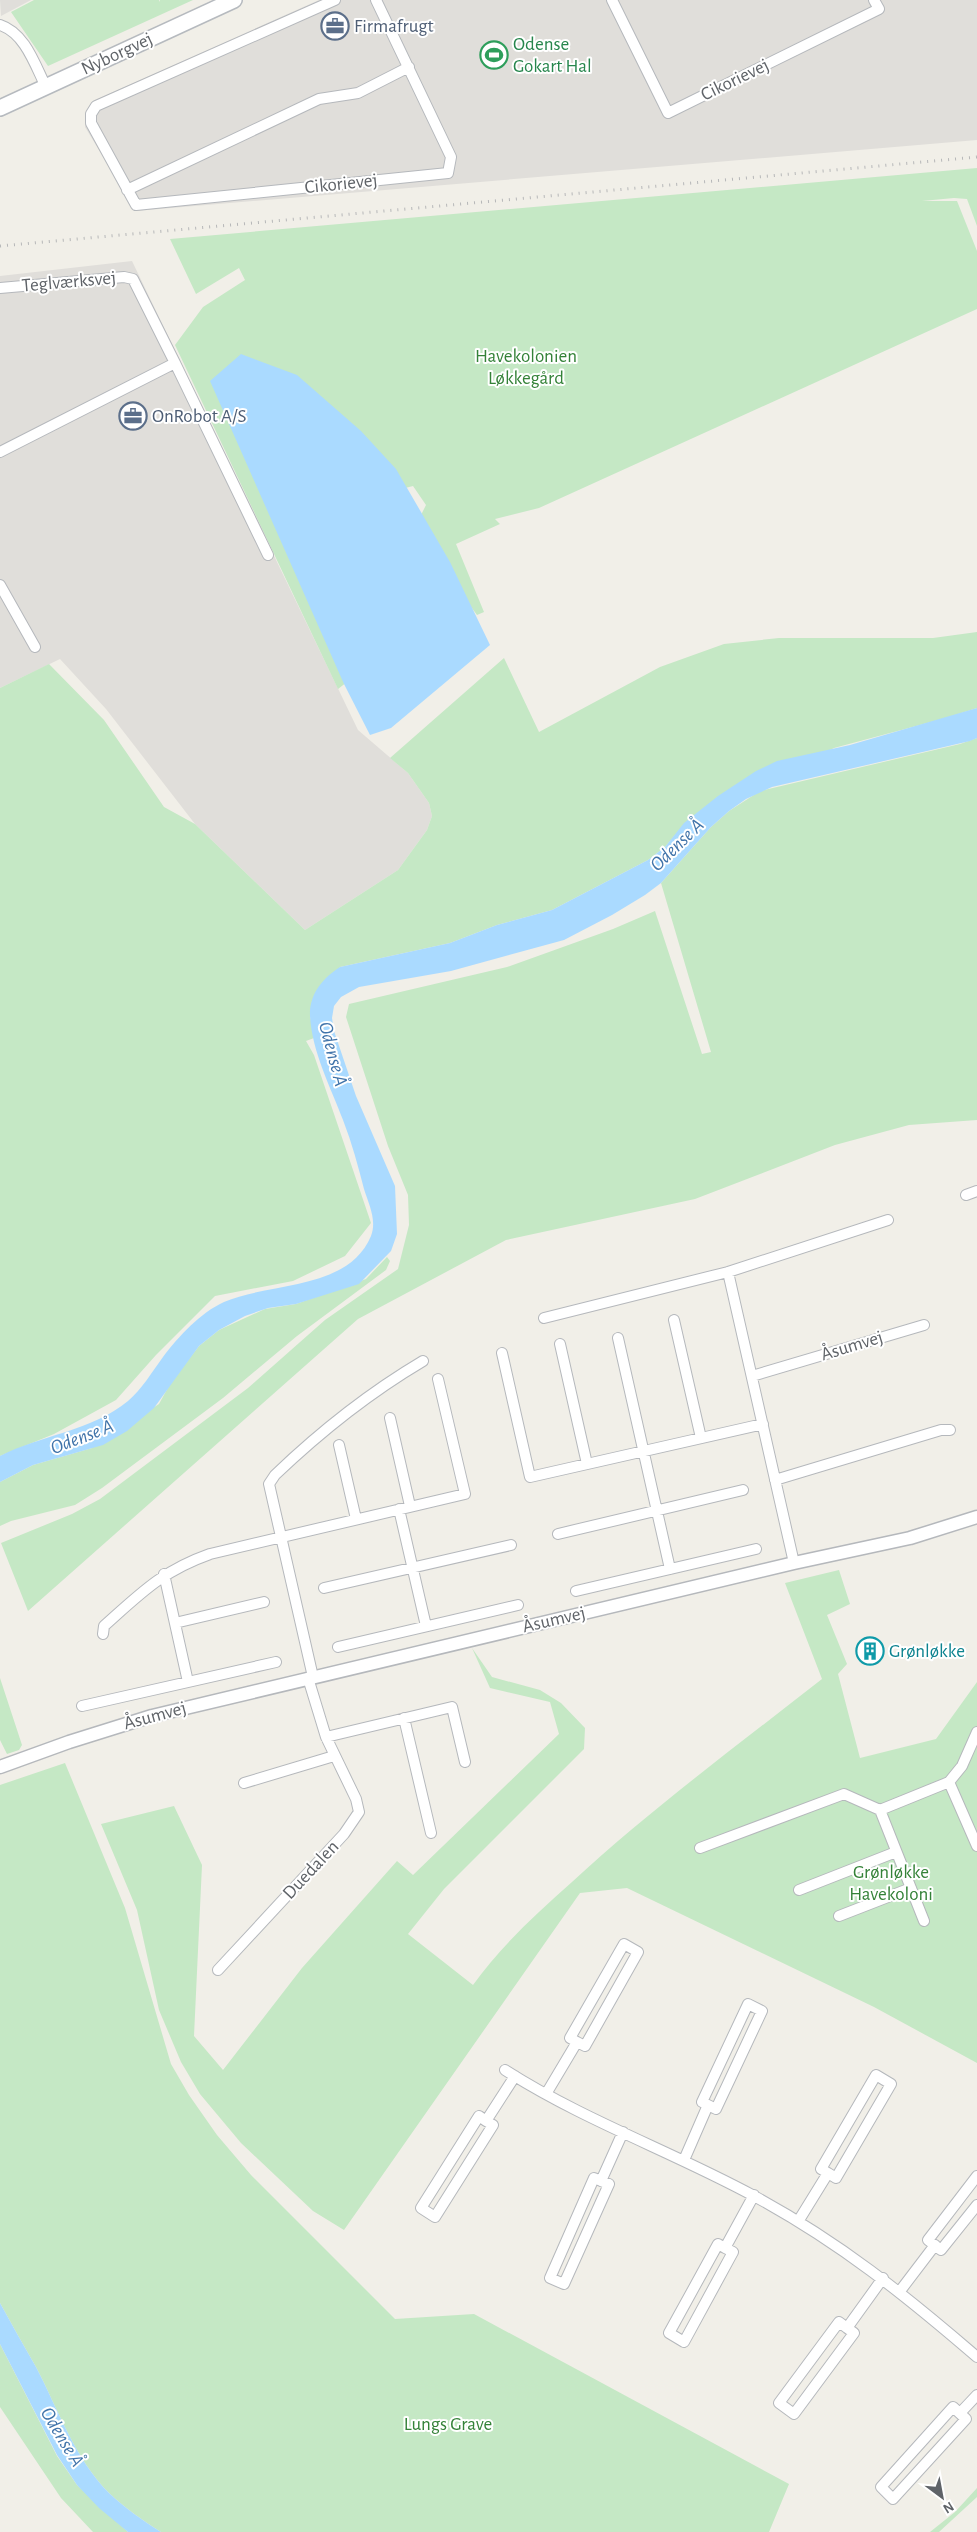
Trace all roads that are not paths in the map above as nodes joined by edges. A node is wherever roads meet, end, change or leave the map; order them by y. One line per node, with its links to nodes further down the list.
1 (234, 0): 8 (main road, Nyborgvej)
2 (335, 0): 10 (street, Cikorievej)
3 (376, 0): 7 (street, Cikorievej)
4 (612, 0): 5 (street, Cikorievej)
5 (874, 0)
6 (0, 25): 8 (street)
7 (409, 67): 10 (street); 10 (street, Cikorievej)
8 (46, 87): 9 (main road, Nyborgvej)
9 (0, 108)
10 (127, 190)
11 (0, 288): 12 (street, Teglværksvej)
12 (175, 363): 13 (street); 14 (street, Teglværksvej)
13 (0, 452)
14 (268, 555)
15 (0, 585): 16 (street)
16 (36, 647)
17 (977, 1191): 18 (street)
18 (966, 1195)
19 (888, 1220): 20 (street)
20 (728, 1272): 21 (street); 28 (street)
21 (544, 1318)
22 (674, 1320): 33 (street)
23 (924, 1325): 28 (street, Åsumvej)
24 (618, 1338): 35 (street)
25 (560, 1344): 36 (street)
26 (502, 1353): 36 (street)
27 (423, 1361): 45 (street)
28 (752, 1376): 31 (street)
29 (438, 1379): 39 (street)
30 (390, 1418): 39 (street)
31 (763, 1424): 33 (street); 37 (street)
32 (950, 1430): 37 (street)
33 (701, 1438): 35 (street)
34 (339, 1445): 43 (street)
35 (643, 1451): 36 (street); 41 (street)
36 (587, 1464)
37 (776, 1480): 48 (street)
38 (743, 1490): 41 (street)
39 (410, 1506): 40 (street)
40 (399, 1509): 43 (street); 49 (street)
41 (656, 1511): 44 (street); 50 (street)
42 (977, 1518): 48 (street, Åsumvej)
43 (356, 1519): 45 (street)
44 (558, 1534)
45 (281, 1537): 51 (street); 61 (street)
46 (511, 1545): 49 (street)
47 (756, 1549): 50 (street, Åsumvej)
48 (794, 1563): 61 (street, Åsumvej)
49 (412, 1568): 52 (street); 57 (street)
50 (670, 1569): 53 (street, Åsumvej)
51 (164, 1574): 56 (street, Åsumvej); 58 (street)
52 (324, 1588)
53 (576, 1591)
54 (264, 1602): 56 (street)
55 (518, 1605): 57 (street, Åsumvej)
56 (175, 1623): 62 (street, Åsumvej)
57 (426, 1626): 59 (street, Åsumvej)
58 (103, 1634)
59 (338, 1646)
60 (276, 1662): 62 (street, Åsumvej)
61 (311, 1677): 66 (street, Duedalen); 69 (street, Åsumvej)
62 (188, 1682): 63 (street, Åsumvej)
63 (82, 1706)
64 (404, 1718): 66 (street); 68 (street); 73 (street)
65 (977, 1732): 70 (street)
66 (326, 1737): 67 (street, Duedalen)
67 (334, 1756): 71 (street); 81 (street, Duedalen)
68 (464, 1762)
69 (0, 1767)
70 (949, 1782): 72 (street); 74 (street)
71 (244, 1783)
72 (880, 1810): 75 (street); 76 (street)
73 (431, 1834)
74 (977, 1846)
75 (700, 1848)
76 (896, 1852): 77 (street); 78 (street)
77 (911, 1888): 79 (street); 80 (street)
78 (799, 1890)
79 (839, 1916)
80 (924, 1922)
81 (218, 1970)
82 (577, 2042): 82 (street); 85 (street)
83 (505, 2070): 84 (street)
84 (515, 2076): 85 (street); 87 (street)
85 (546, 2094): 88 (street)
86 (708, 2105): 86 (street); 89 (street)
87 (486, 2121): 87 (street)
88 (623, 2132): 89 (street); 92 (street)
89 (684, 2160): 93 (street)
90 (828, 2173): 90 (street); 95 (street)
91 (977, 2176): 96 (street)
92 (601, 2181): 92 (street)
93 (754, 2196): 95 (street); 97 (street)
94 (977, 2204): 96 (street)
95 (798, 2220): 98 (street)
96 (935, 2245): 99 (street)
97 (725, 2248): 97 (street)
98 (883, 2278): 99 (street); 100 (street)
99 (900, 2291): 101 (street)
100 (847, 2328): 100 (street)
101 (977, 2357)
102 (977, 2395): 103 (street)
103 (960, 2413): 103 (street)

